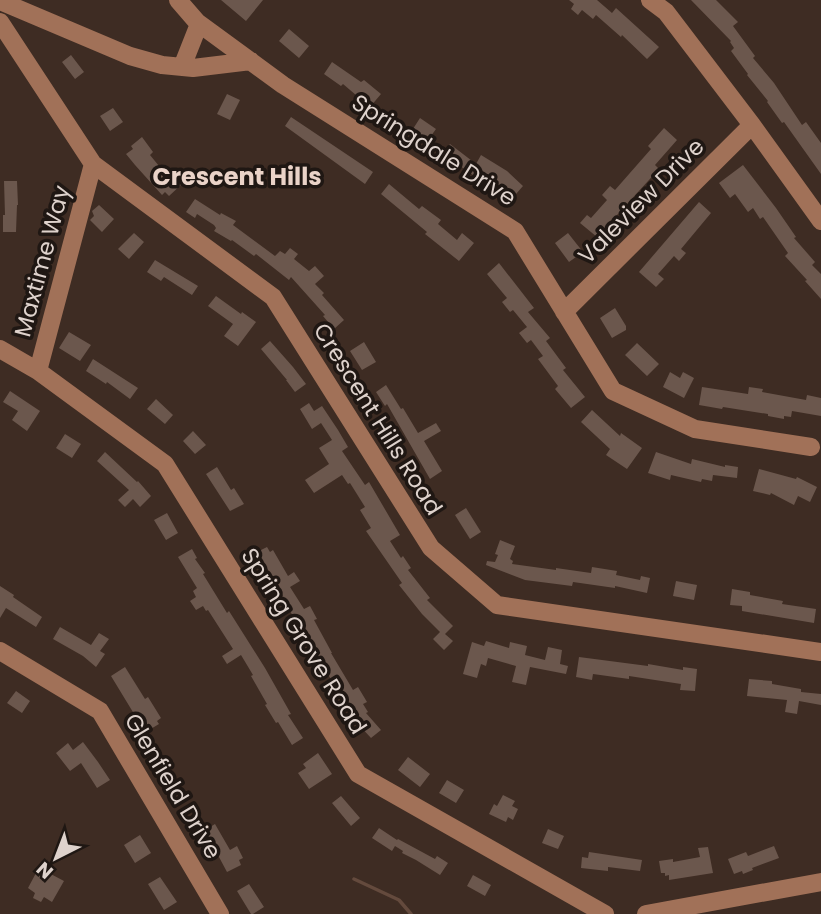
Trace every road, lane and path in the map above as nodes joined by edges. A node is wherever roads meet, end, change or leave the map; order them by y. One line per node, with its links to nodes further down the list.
1 (178, 0): 5 (street, Springdale Drive)
2 (650, 0): 8 (street)
3 (0, 1): 7 (street)
4 (0, 22): 9 (street, Crescent Hills Road)
5 (199, 24): 6 (street, Springdale Drive); 7 (street)
6 (251, 61): 7 (street); 11 (street, Springdale Drive)
7 (182, 67)
8 (752, 125): 10 (street); 11 (street, Valeview Drive)
9 (93, 164): 13 (street, Maxtime Way); 16 (street, Crescent Hills Road)
10 (821, 221)
11 (564, 312): 14 (street, Springdale Drive)
12 (0, 349): 13 (street, Spring Grove Road)
13 (38, 371): 19 (street, Spring Grove Road)
14 (811, 447)
15 (0, 651): 18 (street, Glenfield Drive)
16 (821, 652)
17 (821, 882): 20 (street)
18 (220, 914)
19 (605, 914)
20 (646, 914)

